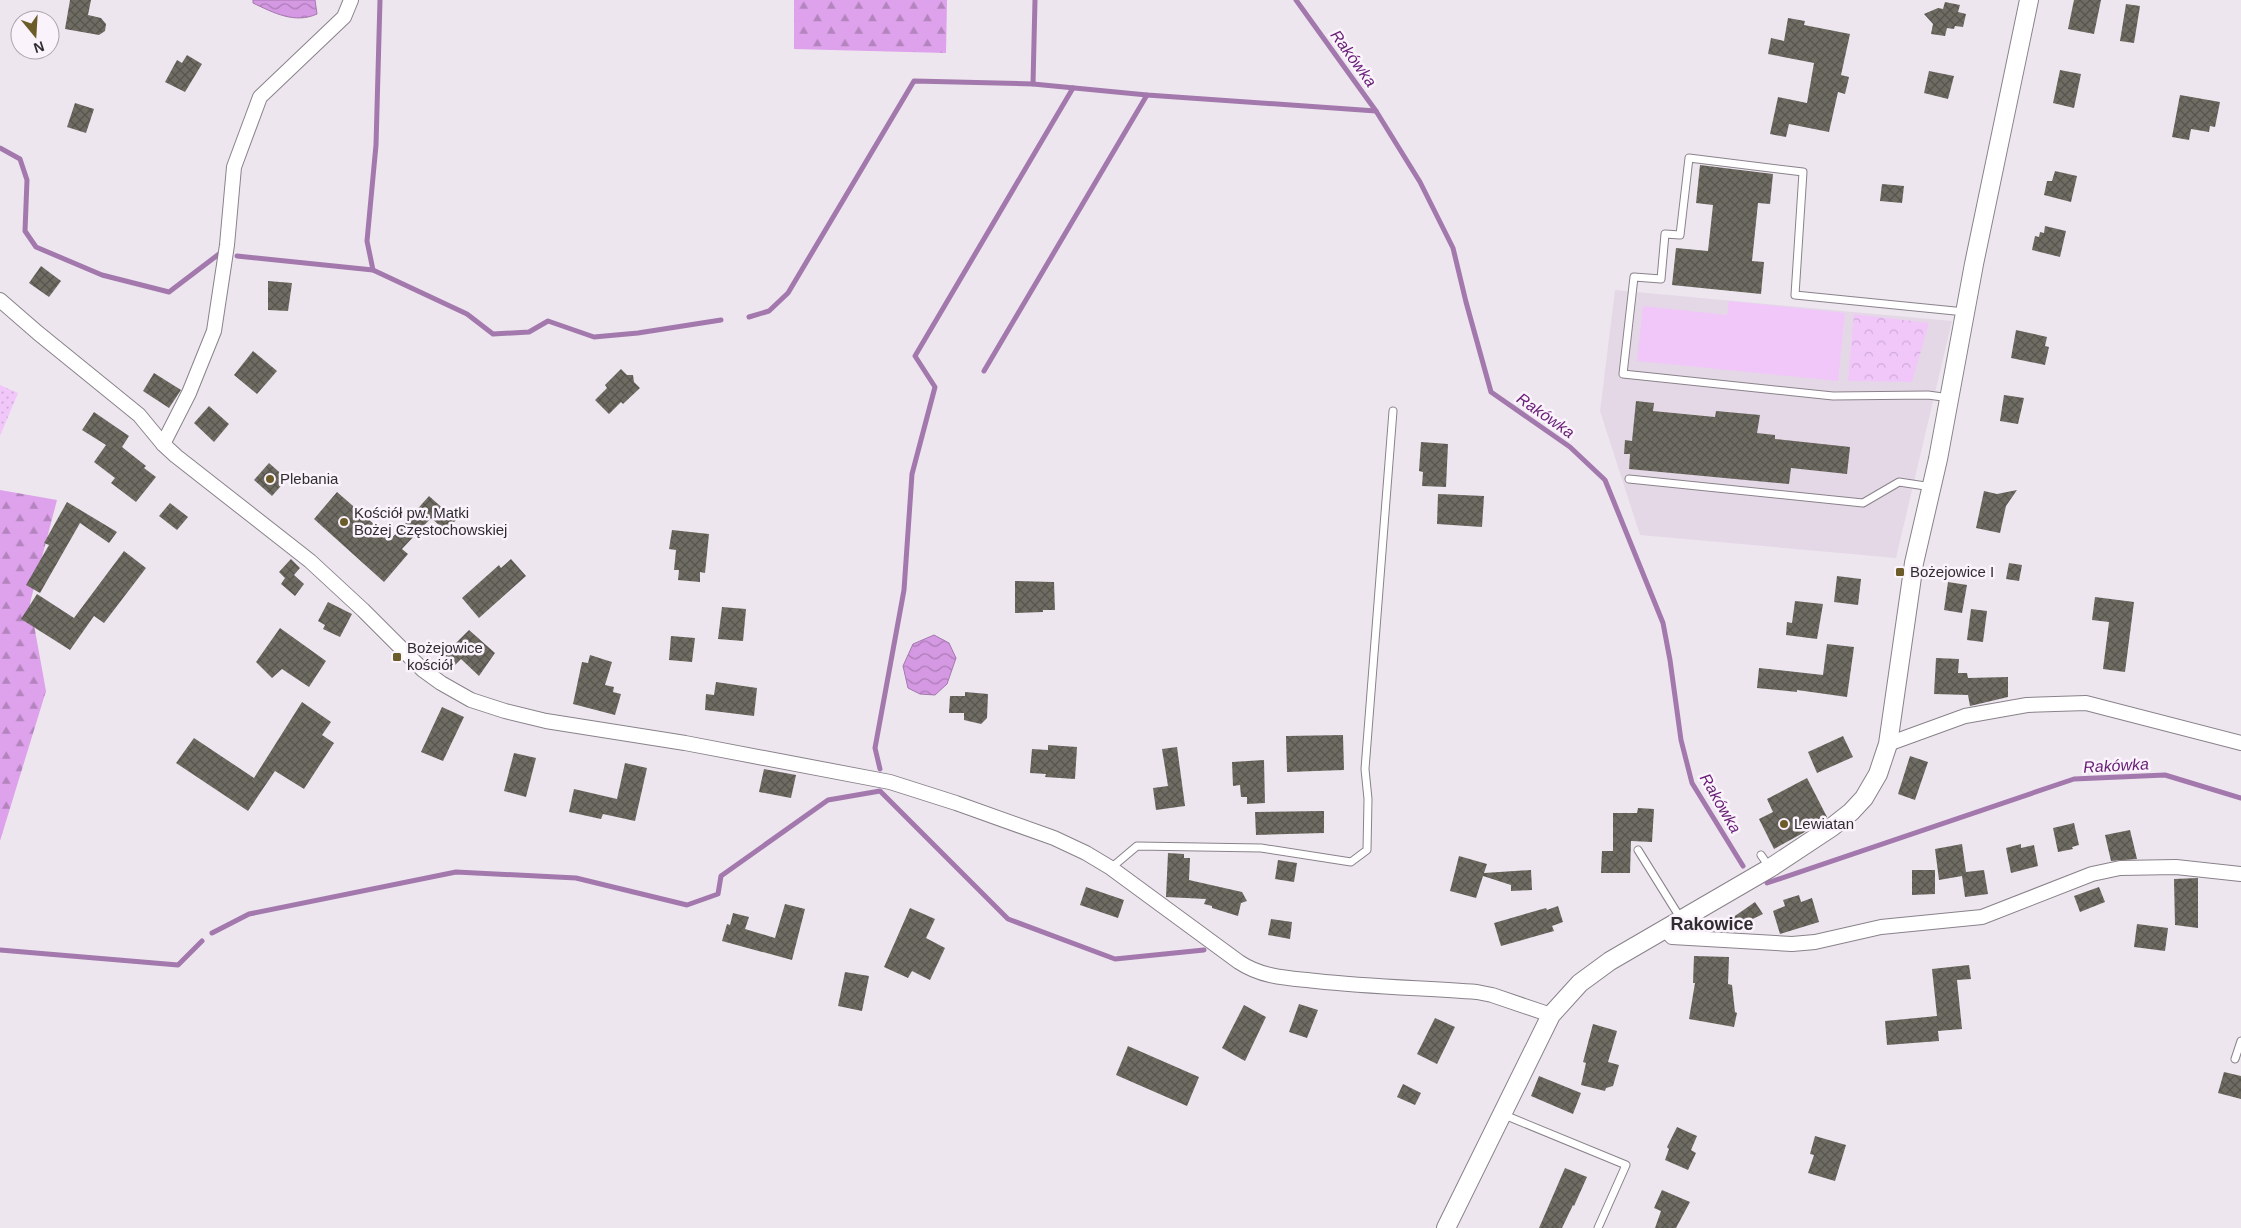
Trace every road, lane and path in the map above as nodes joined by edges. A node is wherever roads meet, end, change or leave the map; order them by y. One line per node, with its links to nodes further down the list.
1 (351, 0): 7 (street)
2 (2029, 0): 4 (street)
3 (0, 300): 7 (street)
4 (1966, 312): 5 (street); 5 (lane)
5 (1950, 398): 9 (street)
6 (1393, 411): 13 (lane)
7 (162, 444): 13 (street)
8 (1629, 479): 9 (lane)
9 (1932, 487): 11 (street)
10 (2241, 743): 11 (street)
11 (1888, 744): 15 (street)
12 (1638, 850): 15 (lane)
13 (1111, 868): 17 (street)
14 (2241, 874): 16 (street)
15 (1681, 919): 16 (street)
16 (1664, 928): 17 (street)
17 (1551, 1015): 20 (street)
18 (2241, 1040): 19 (lane)
19 (2235, 1060)
20 (1501, 1114): 21 (street); 22 (lane)
21 (1446, 1228)
22 (1598, 1228)

